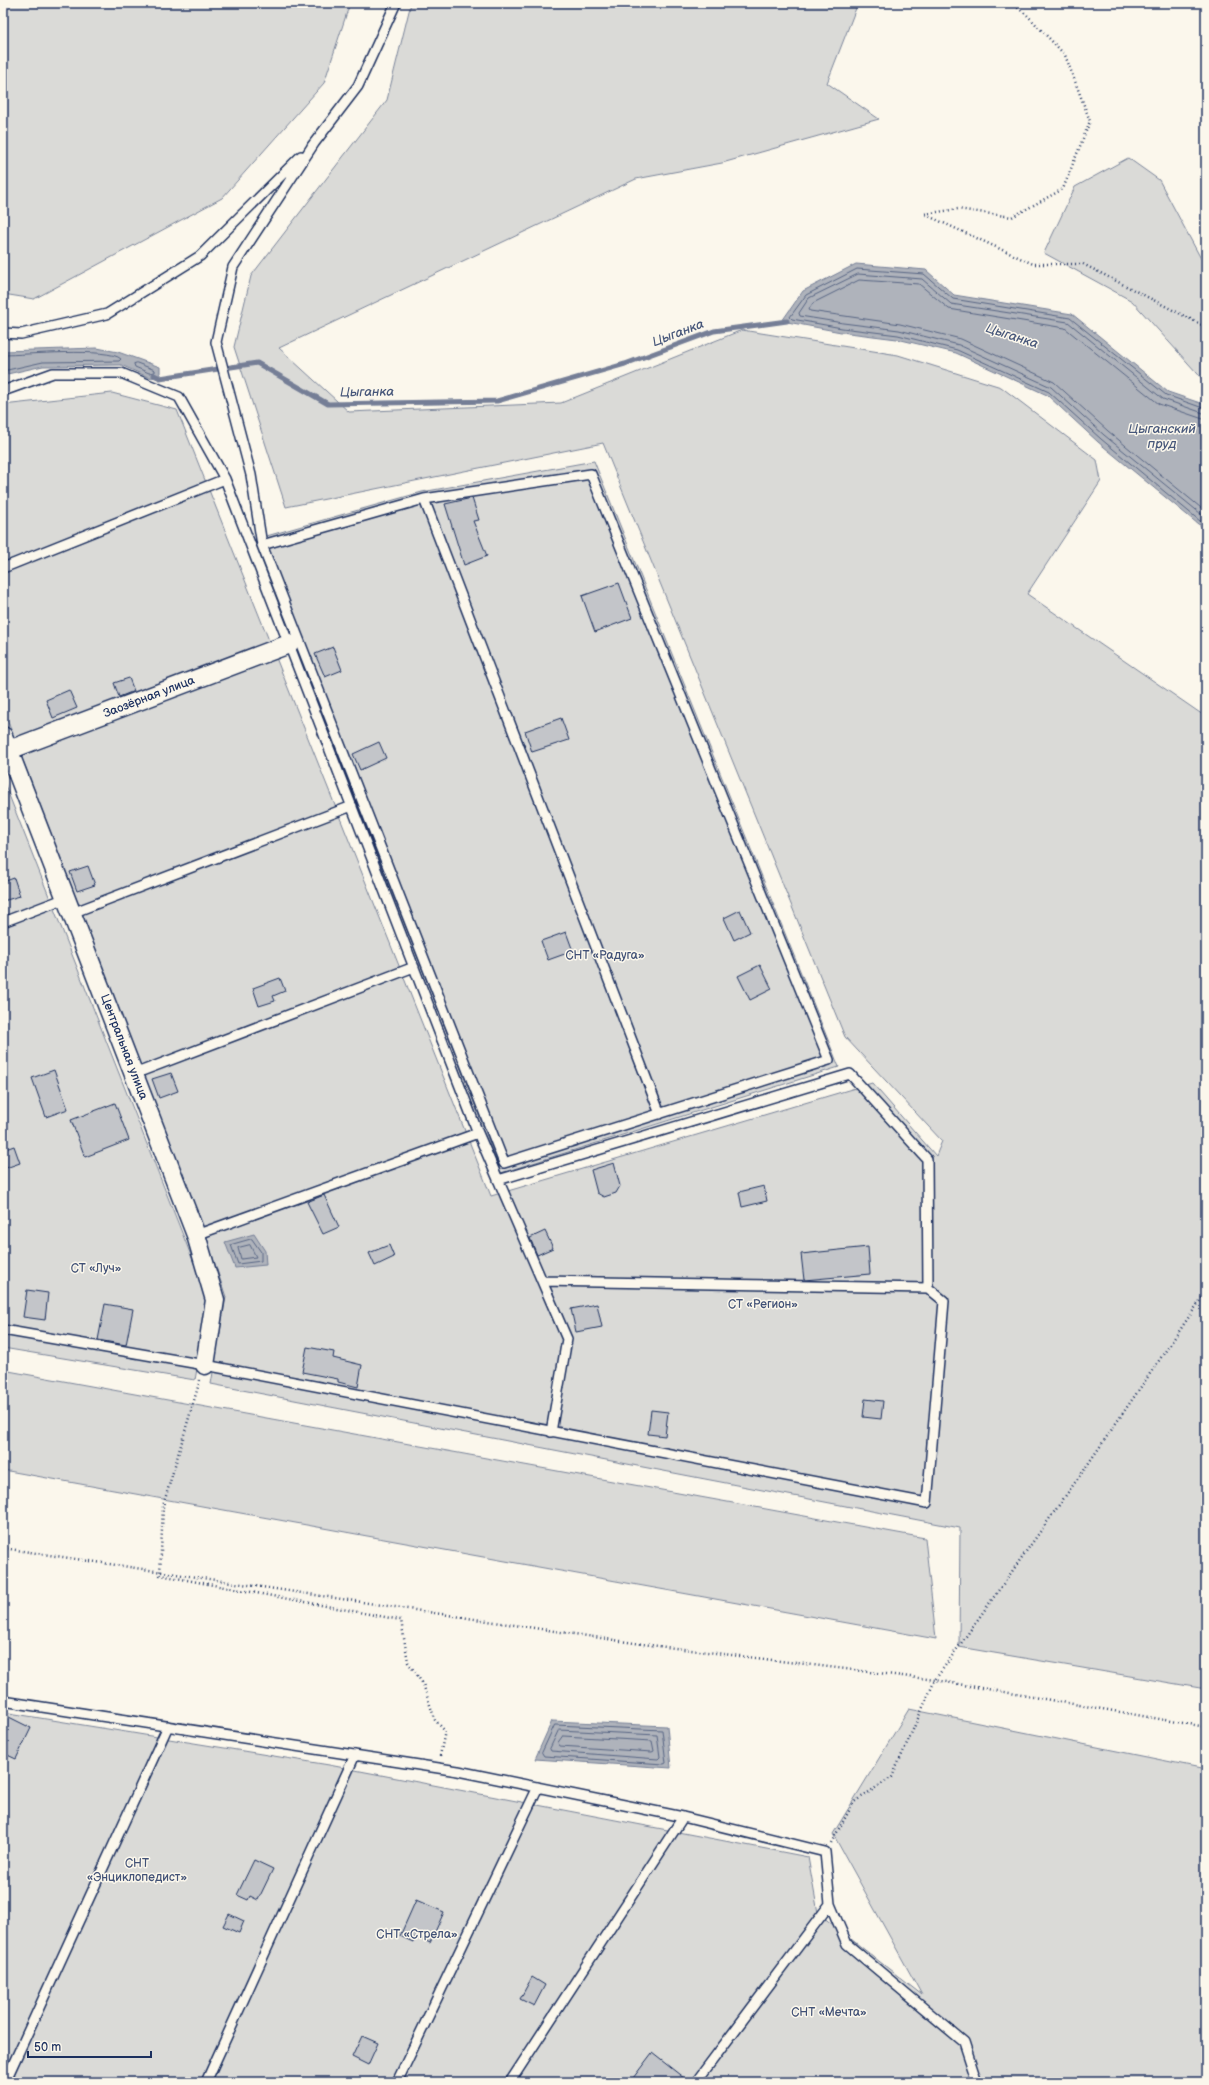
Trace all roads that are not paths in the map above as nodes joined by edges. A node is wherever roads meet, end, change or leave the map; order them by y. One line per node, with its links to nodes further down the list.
1 (396, 3): 2 (lane)
2 (315, 142): 3 (lane); 7 (lane)
3 (3, 333)
4 (3, 391): 5 (lane)
5 (225, 479): 8 (lane); 9 (lane)
6 (424, 499): 7 (lane); 16 (lane); 16 (lane)
7 (262, 545): 16 (lane)
8 (3, 568)
9 (289, 644): 10 (street, Заозёрная улица); 11 (lane)
10 (6, 743): 12 (street, Центральная улица)
11 (352, 806): 12 (lane); 14 (lane)
12 (69, 906): 13 (lane); 15 (street, Центральная улица)
13 (3, 922)
14 (414, 967): 15 (lane); 17 (lane)
15 (134, 1074): 19 (street, Центральная улица)
16 (660, 1114)
17 (478, 1133): 18 (lane); 19 (lane)
18 (498, 1180): 20 (lane); 21 (lane)
19 (196, 1235): 23 (street, Центральная улица)
20 (542, 1281): 21 (lane); 24 (lane)
21 (928, 1288): 24 (lane)
22 (3, 1330): 23 (lane)
23 (205, 1365): 24 (lane)
24 (551, 1432)
25 (3, 1700): 26 (lane)
26 (168, 1726): 27 (lane); 31 (lane)
27 (355, 1755): 28 (lane); 32 (lane)
28 (538, 1787): 29 (lane); 33 (lane)
29 (683, 1817): 30 (lane); 34 (lane)
30 (830, 1904): 35 (lane); 36 (lane)
31 (5, 2082)
32 (206, 2082)
33 (397, 2082)
34 (510, 2082)
35 (696, 2082)
36 (977, 2082)

